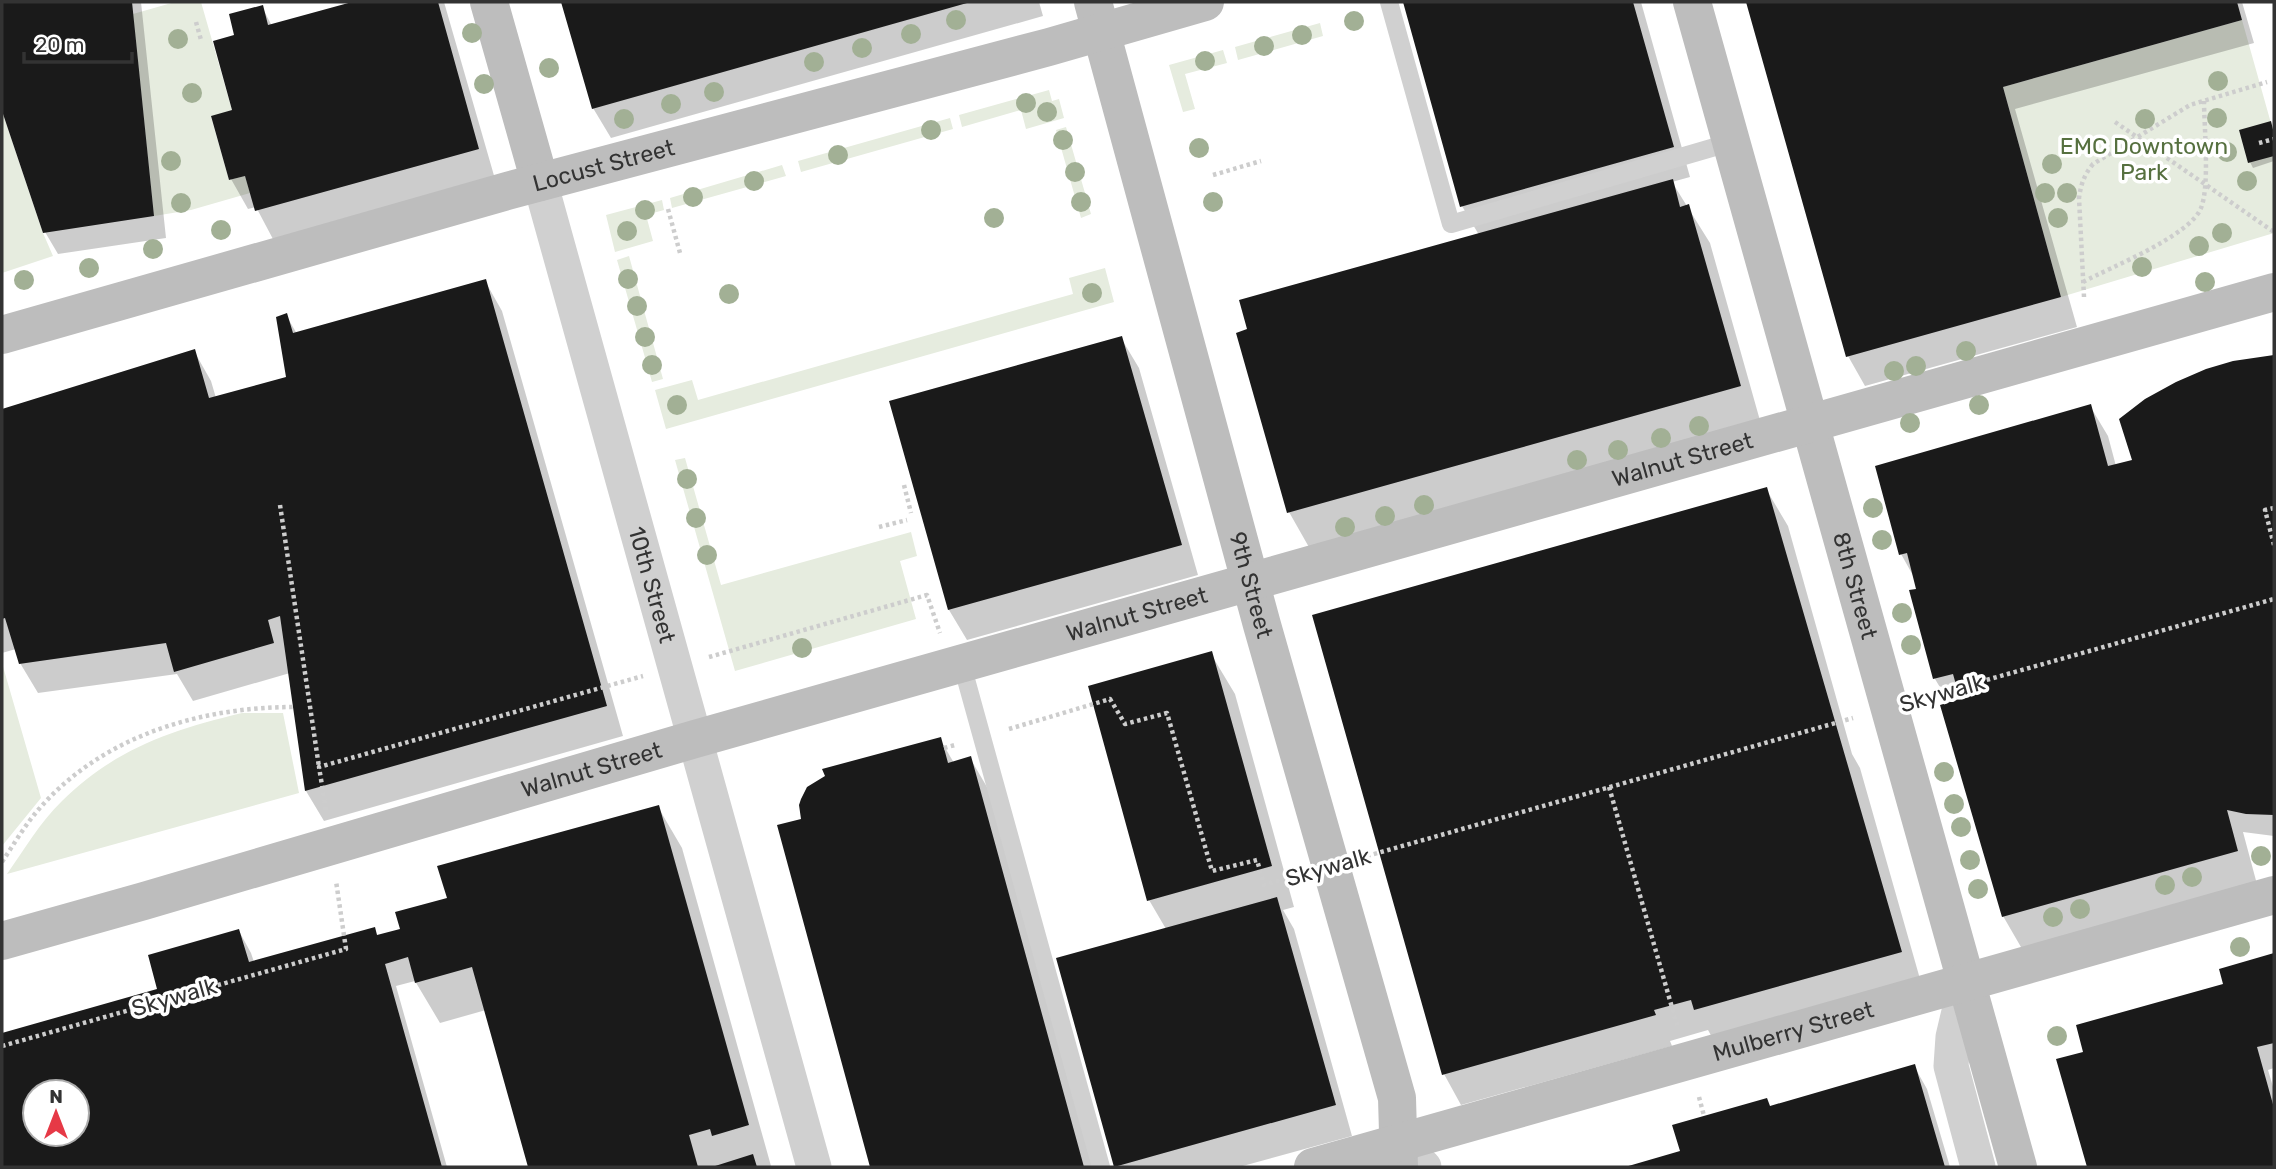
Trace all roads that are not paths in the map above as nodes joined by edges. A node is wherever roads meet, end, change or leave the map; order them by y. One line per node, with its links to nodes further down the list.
1 (489, 2): 7 (main road, 10th Street)
2 (1205, 2): 5 (main road, Locust Street)
3 (1389, 2): 6 (lane)
4 (1692, 2): 6 (main road, 8th Street)
5 (1097, 17): 7 (main road, Locust Street); 11 (main road, 9th Street)
6 (1732, 142): 10 (main road, 8th Street)
7 (540, 182): 9 (main road, Locust Street); 13 (street, 10th Street)
8 (2274, 292): 10 (main road, Walnut Street)
9 (2, 335)
10 (1811, 425): 11 (main road, Walnut Street); 16 (main road, 8th Street)
11 (1251, 583): 12 (main road, Walnut Street); 17 (main road, 9th Street)
12 (962, 665): 13 (main road, Walnut Street); 19 (lane)
13 (695, 739): 15 (main road, Walnut Street); 18 (street, 10th Street)
14 (2274, 895): 16 (main road, Mulberry Street)
15 (2, 941)
16 (1966, 982): 17 (main road, Mulberry Street); 21 (street); 22 (main road, 8th Street)
17 (1407, 1159): 20 (main road, Mulberry Street)
18 (814, 1167)
19 (1101, 1167)
20 (1313, 1167)
21 (1978, 1167)
22 (2018, 1167)

